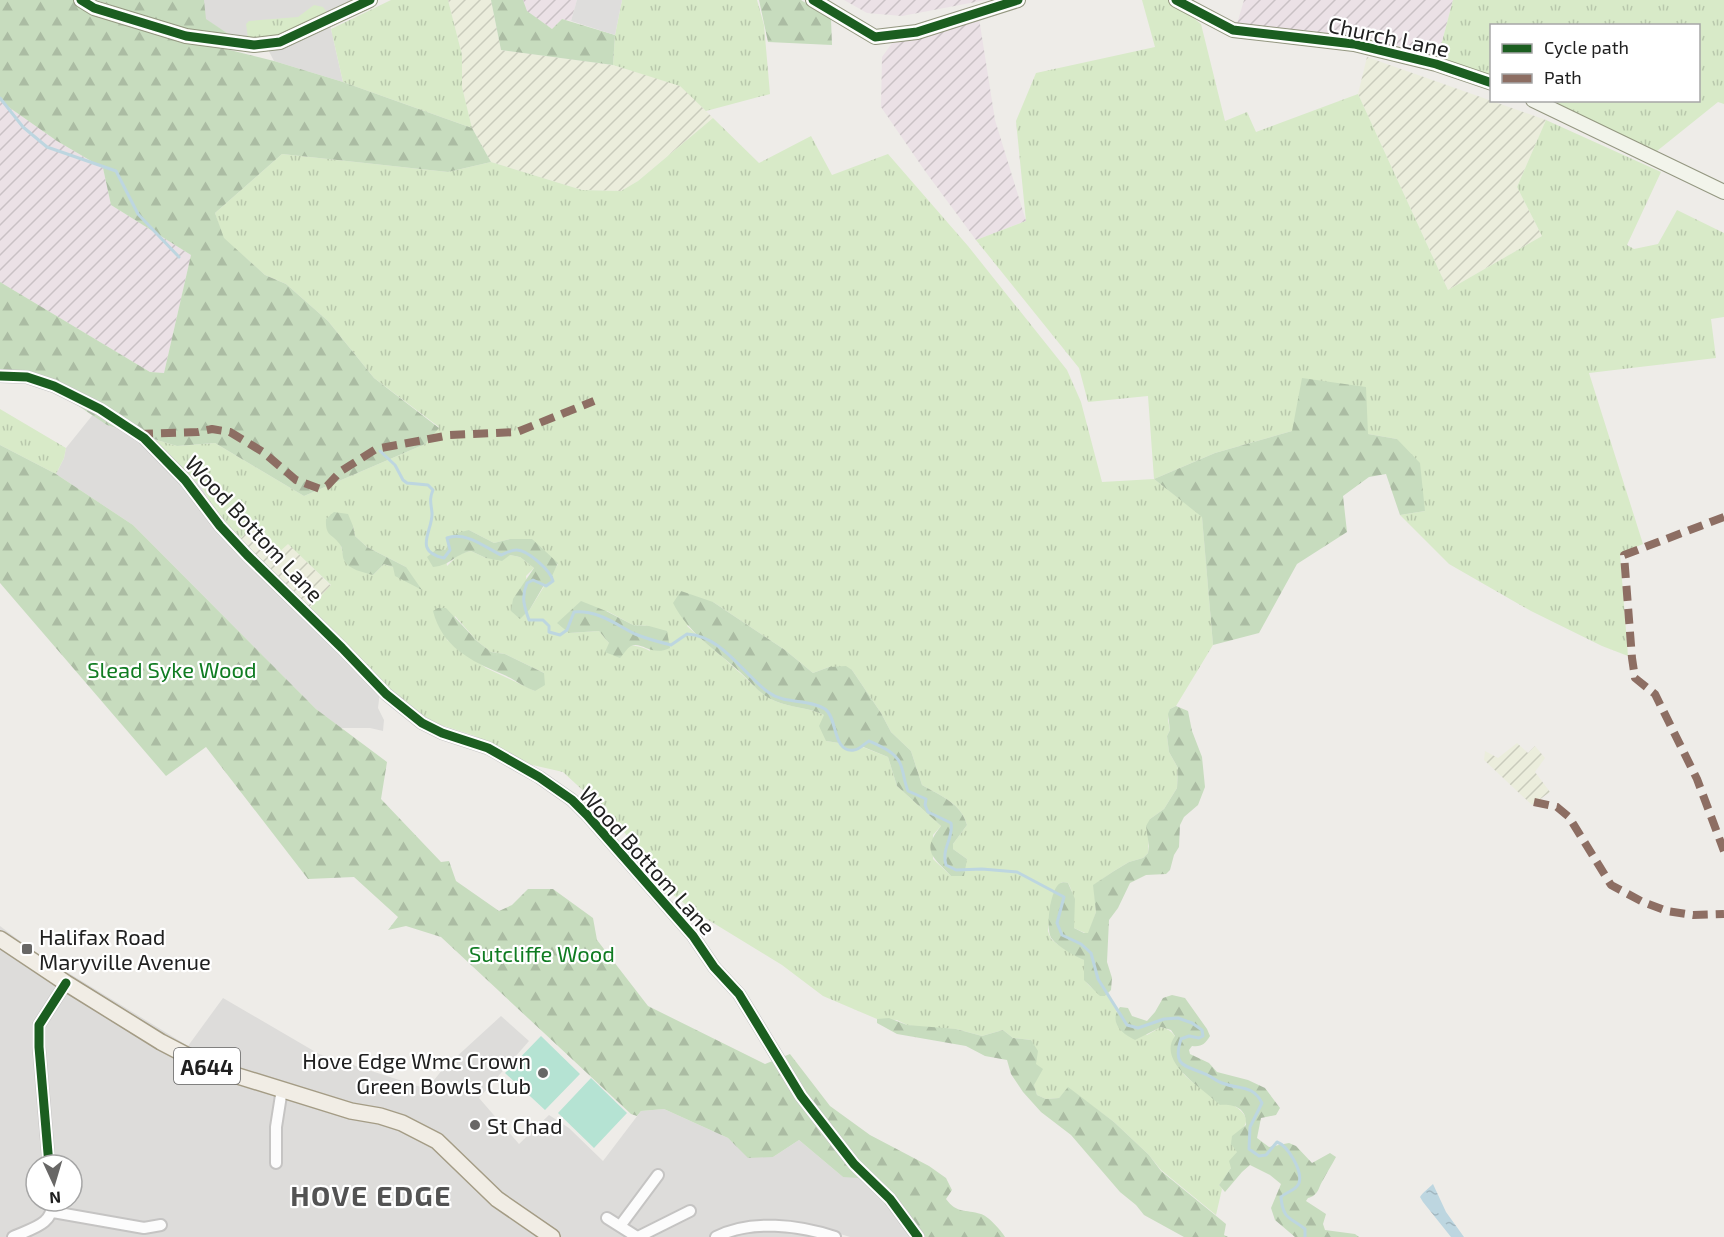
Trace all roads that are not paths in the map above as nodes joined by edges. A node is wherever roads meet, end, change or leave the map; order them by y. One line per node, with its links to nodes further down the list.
1 (81, 0): 2 (street)
2 (370, 0)
3 (813, 0): 4 (street)
4 (1018, 0)
5 (1176, 0): 6 (street, Church Lane)
6 (1490, 82)
7 (1537, 102): 8 (street)
8 (1724, 192)
9 (0, 376): 28 (street, Wood Bottom Lane)
10 (0, 939): 11 (main road, A644)
11 (66, 983): 12 (main road, A644); 13 (street)
12 (282, 1089): 14 (street); 23 (main road, A644)
13 (48, 1153)
14 (276, 1163)
15 (658, 1175): 21 (street)
16 (690, 1210): 25 (street)
17 (50, 1213): 24 (street)
18 (75, 1213): 22 (street)
19 (607, 1218): 21 (street)
20 (161, 1225): 22 (street)
21 (620, 1226): 25 (street)
22 (145, 1232)
23 (546, 1236)
24 (13, 1237)
25 (637, 1237)
26 (716, 1237): 27 (street)
27 (835, 1237)
28 (918, 1237)

